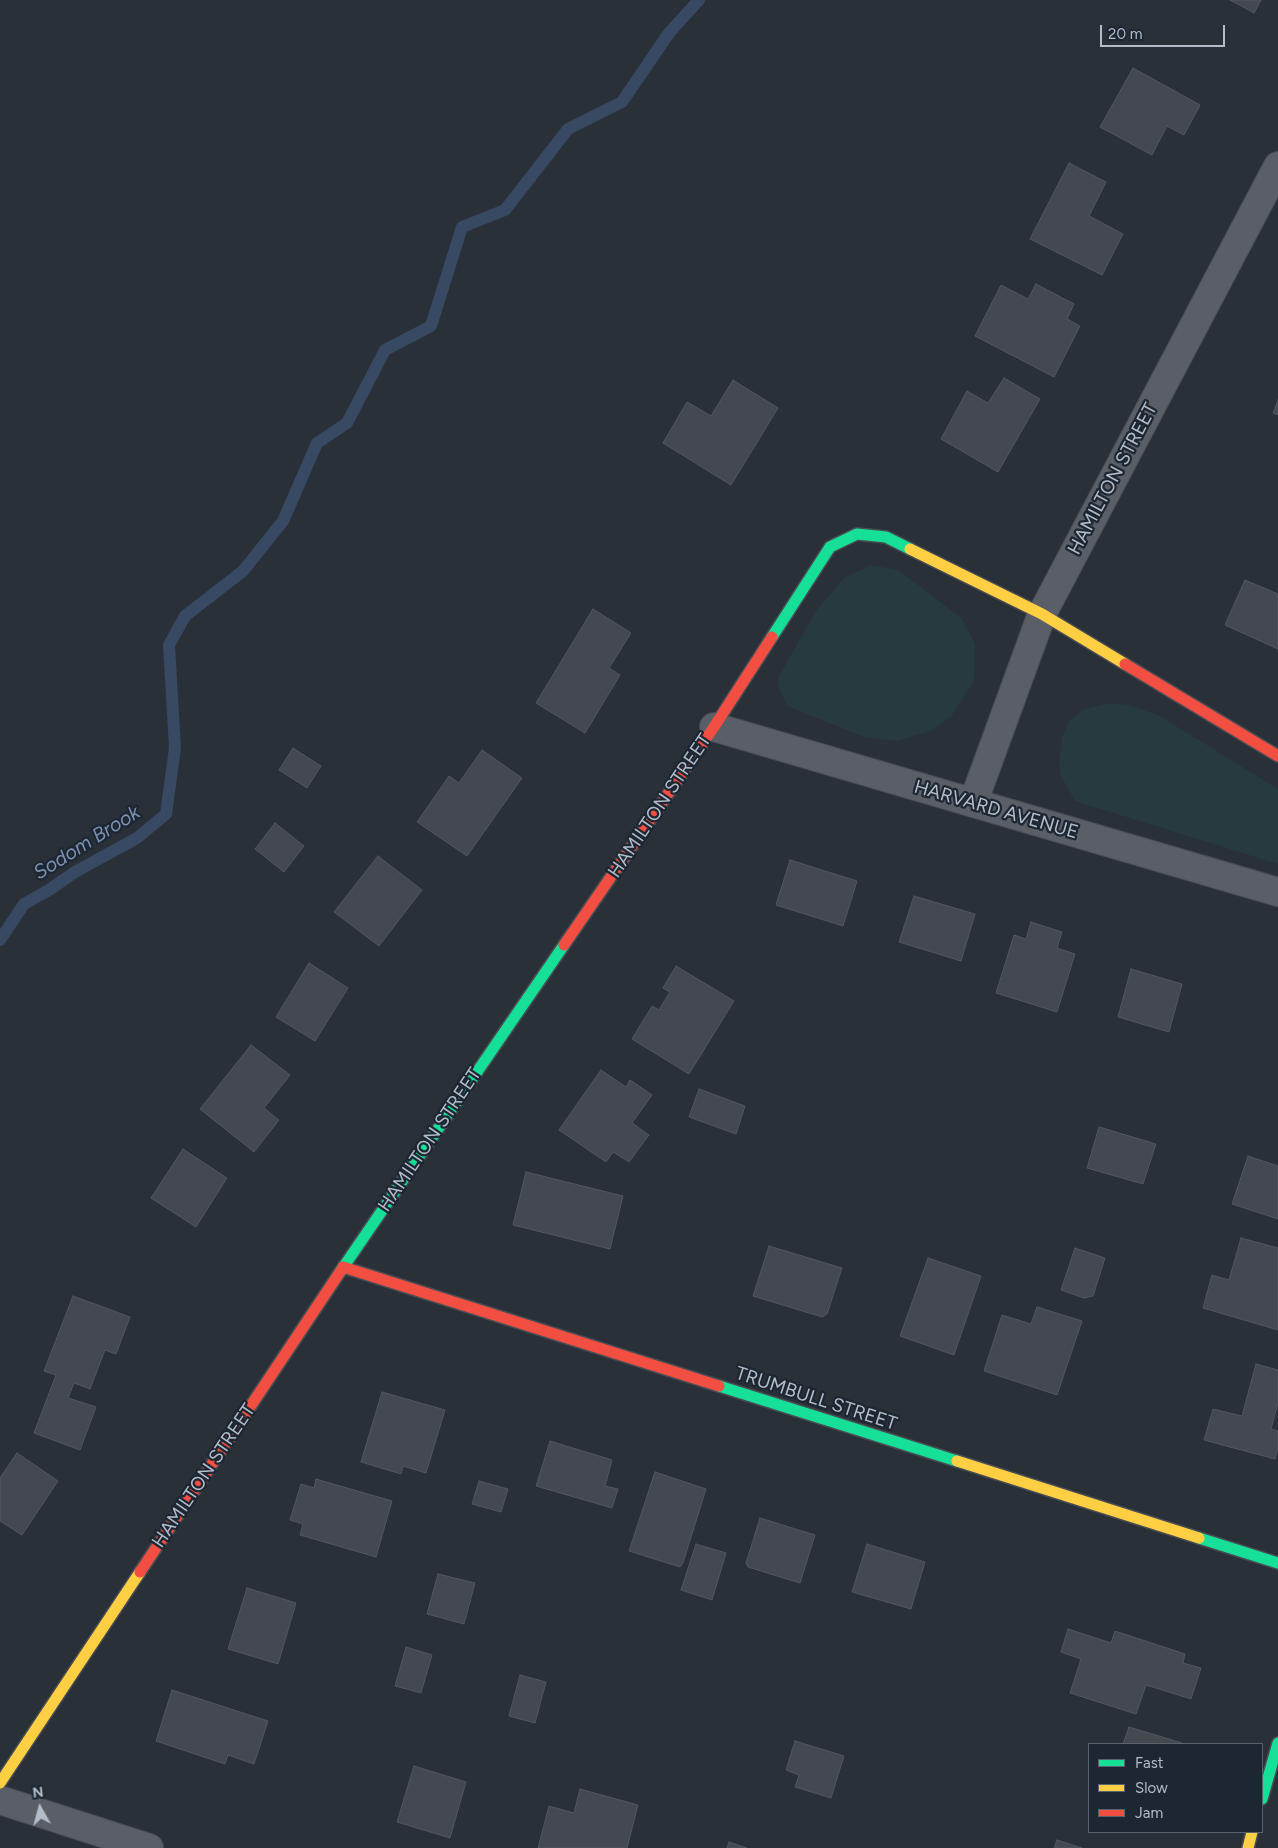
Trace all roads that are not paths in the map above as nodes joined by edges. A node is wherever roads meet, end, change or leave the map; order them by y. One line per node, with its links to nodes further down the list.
1 (1278, 166): 2 (street, HAMILTON STREET)
2 (1042, 614): 3 (street, HAMILTON STREET); 4 (street); 5 (street, HAMILTON STREET)
3 (714, 727): 5 (street, HARVARD AVENUE); 7 (street, HAMILTON STREET)
4 (1278, 756)
5 (972, 803): 6 (street, HARVARD AVENUE)
6 (1278, 892)
7 (343, 1267): 8 (street, TRUMBULL STREET); 10 (street, HAMILTON STREET)
8 (1278, 1563)
9 (1278, 1743): 11 (street)
10 (0, 1783)
11 (1263, 1796)
12 (0, 1800): 14 (street)
13 (1252, 1833): 15 (street)
14 (149, 1848)
15 (1248, 1848)

